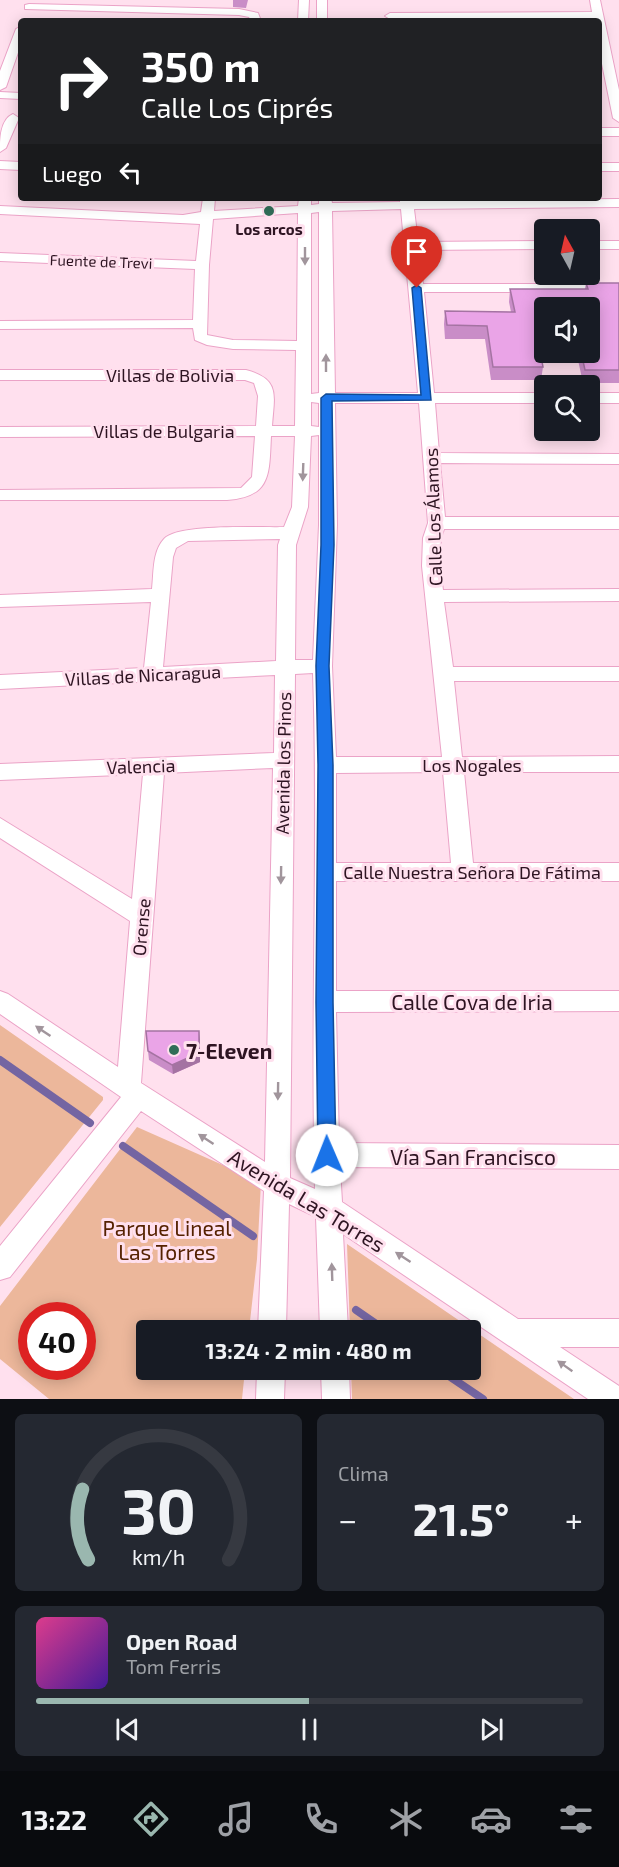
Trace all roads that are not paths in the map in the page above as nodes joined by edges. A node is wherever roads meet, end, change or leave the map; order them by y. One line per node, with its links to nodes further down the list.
1 (304, 0): 9 (street)
2 (322, 0): 10 (street)
3 (595, 0): 7 (street)
4 (30, 4): 5 (street)
5 (198, 6): 8 (street)
6 (389, 15): 7 (street)
7 (598, 15): 11 (street)
8 (255, 18)
9 (303, 18)
10 (322, 18)
11 (598, 18)
12 (18, 38): 16 (street)
13 (602, 41): 14 (street)
14 (619, 42)
15 (602, 51): 18 (street)
16 (9, 65): 17 (street); 19 (street)
17 (18, 66)
18 (604, 70): 23 (street)
19 (0, 87)
20 (0, 95): 21 (street)
21 (18, 96)
22 (602, 100): 23 (street)
23 (615, 100): 24 (street)
24 (619, 118)
25 (11, 126): 28 (street)
26 (602, 132): 27 (street)
27 (619, 132)
28 (0, 148)
29 (0, 165): 30 (street)
30 (18, 166)
31 (602, 167): 32 (street)
32 (619, 167)
33 (209, 201): 38 (street)
34 (406, 201): 35 (street); 36 (street); 42 (street, Calle Los Álamos)
35 (619, 203)
36 (315, 209): 38 (street); 49 (street, Avenida los Pinos, one-way to 49); 52 (street, one-way to 36)
37 (0, 210): 38 (street)
38 (207, 218): 44 (street)
39 (534, 245): 42 (street)
40 (600, 245): 41 (street)
41 (619, 245)
42 (412, 246): 45 (street, Calle Los Álamos)
43 (0, 257): 44 (street, Fuente de Trevi)
44 (202, 265): 47 (street)
45 (417, 288): 46 (street); 53 (street, Calle Los Álamos)
46 (619, 288)
47 (198, 324): 48 (street); 49 (street)
48 (0, 325)
49 (305, 345): 51 (street, Avenida los Pinos)
50 (0, 375): 57 (street, Villas de Bolivia)
51 (305, 398): 52 (street); 58 (street, Avenida los Pinos)
52 (326, 398): 53 (street); 59 (street)
53 (427, 398): 54 (street); 61 (street, Calle Los Álamos)
54 (534, 398)
55 (600, 398): 56 (street)
56 (619, 398)
57 (264, 431): 58 (street, Villas de Bulgaria); 60 (street, Villas de Bulgaria); 63 (street, Villas de Bolivia)
58 (304, 431): 59 (street, Villas de Bulgaria); 66 (street, Avenida los Pinos, one-way to 66)
59 (328, 431): 71 (street)
60 (0, 432)
61 (432, 458): 62 (street); 64 (street, Calle Los Álamos)
62 (619, 459)
63 (0, 495)
64 (437, 523): 65 (street); 69 (street, Calle Los Álamos)
65 (619, 523)
66 (289, 533): 67 (street); 72 (street, Avenida los Pinos)
67 (159, 595): 70 (street); 75 (street)
68 (619, 595): 69 (street)
69 (436, 596): 73 (street, Calle Los Álamos)
70 (0, 601)
71 (322, 666): 72 (street, Villas de Nicaragua); 80 (street)
72 (286, 667): 75 (street, Villas de Nicaragua); 77 (street, Avenida los Pinos)
73 (444, 674): 74 (street); 81 (street, Calle Los Álamos)
74 (619, 674)
75 (153, 675): 76 (street, Villas de Nicaragua)
76 (0, 682)
77 (282, 760): 79 (street, Valencia); 94 (street, Avenida los Pinos, one-way to 94)
78 (619, 764): 81 (street, Los Nogales)
79 (154, 765): 82 (street, Valencia); 87 (street, Orense)
80 (326, 765): 81 (street, Los Nogales); 85 (street)
81 (453, 765): 84 (street, Calle Los Álamos)
82 (0, 772)
83 (0, 827): 87 (street)
84 (463, 871): 85 (street, Calle Nuestra Señora De Fátima); 86 (street, Calle Nuestra Señora De Fátima)
85 (325, 872): 90 (street)
86 (619, 872)
87 (142, 917): 91 (street, Orense)
88 (0, 1001): 91 (street, Avenida Las Torres, one-way to 88)
89 (619, 1001): 90 (street, Calle Cova de Iria)
90 (324, 1002): 92 (street)
91 (133, 1092): 94 (street, Avenida Las Torres, one-way to 91); 96 (street)
92 (327, 1155): 93 (street, Vía San Francisco); 95 (street)
93 (619, 1156)
94 (277, 1185): 95 (street, Avenida Las Torres); 97 (street, Avenida los Pinos)
95 (329, 1209): 98 (street, one-way to 95); 99 (street, Avenida Las Torres, one-way to 95)
96 (0, 1267)
97 (272, 1320)
98 (334, 1320)
99 (518, 1333): 100 (street); 105 (street, Avenida Las Torres, one-way to 99)
100 (619, 1333)
101 (271, 1380): 103 (street)
102 (335, 1380): 104 (street)
103 (270, 1399)
104 (336, 1399)
105 (613, 1399)

